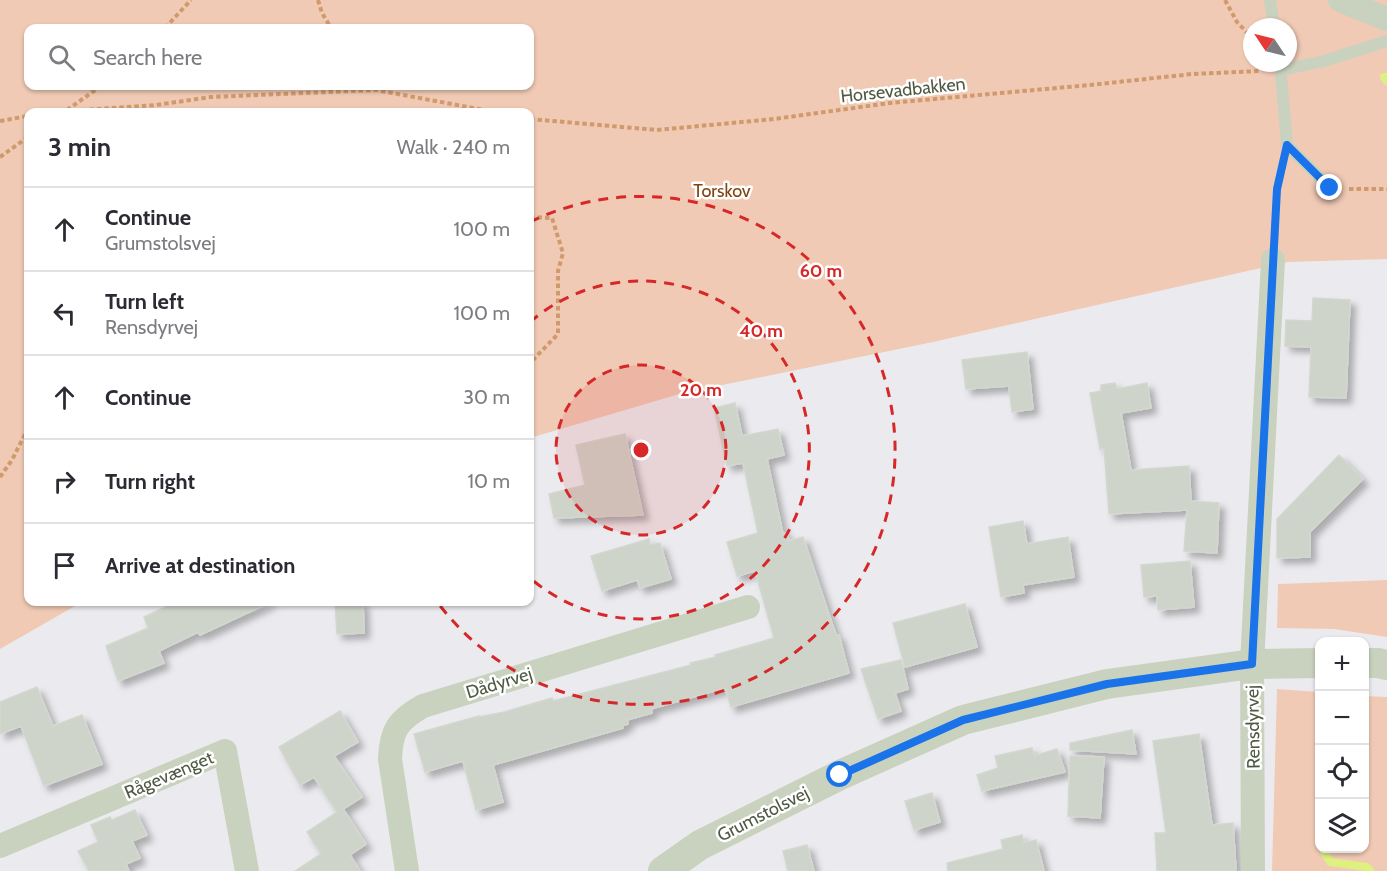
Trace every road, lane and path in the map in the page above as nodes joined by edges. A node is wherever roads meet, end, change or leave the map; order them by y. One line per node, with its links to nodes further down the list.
1 (191, 0): 8 (path)
2 (318, 0): 9 (path)
3 (1225, 0): 10 (path)
4 (1270, 0): 6 (lane)
5 (1340, 0): 7 (street)
6 (1273, 18)
7 (1387, 20)
8 (169, 24)
9 (329, 24)
10 (1243, 28)
11 (1387, 41): 12 (lane)
12 (1297, 64)
13 (1243, 69): 21 (path, Horsevadbakken)
14 (1281, 72): 24 (lane)
15 (95, 90): 17 (path)
16 (376, 90): 18 (path); 19 (path)
17 (70, 108)
18 (138, 108)
19 (473, 108)
20 (24, 117): 22 (path)
21 (534, 119)
22 (0, 121)
23 (24, 140): 25 (path)
24 (1287, 145): 26 (lane); 29 (path)
25 (0, 157)
26 (1330, 188): 27 (path)
27 (1387, 189)
28 (534, 217): 30 (path)
29 (1273, 260): 36 (street, Rensdyrvej)
30 (534, 359)
31 (24, 436): 32 (path)
32 (0, 477)
33 (748, 608): 40 (street, Dådyrvej)
34 (1315, 663): 36 (street, Grumstolsvej)
35 (1369, 663): 37 (street)
36 (1252, 664): 41 (street, Grumstolsvej); 42 (street, Rensdyrvej)
37 (1387, 665)
38 (0, 846): 39 (street, Rågevænget)
39 (247, 871)
40 (407, 871)
41 (663, 871)
42 (1253, 871)

